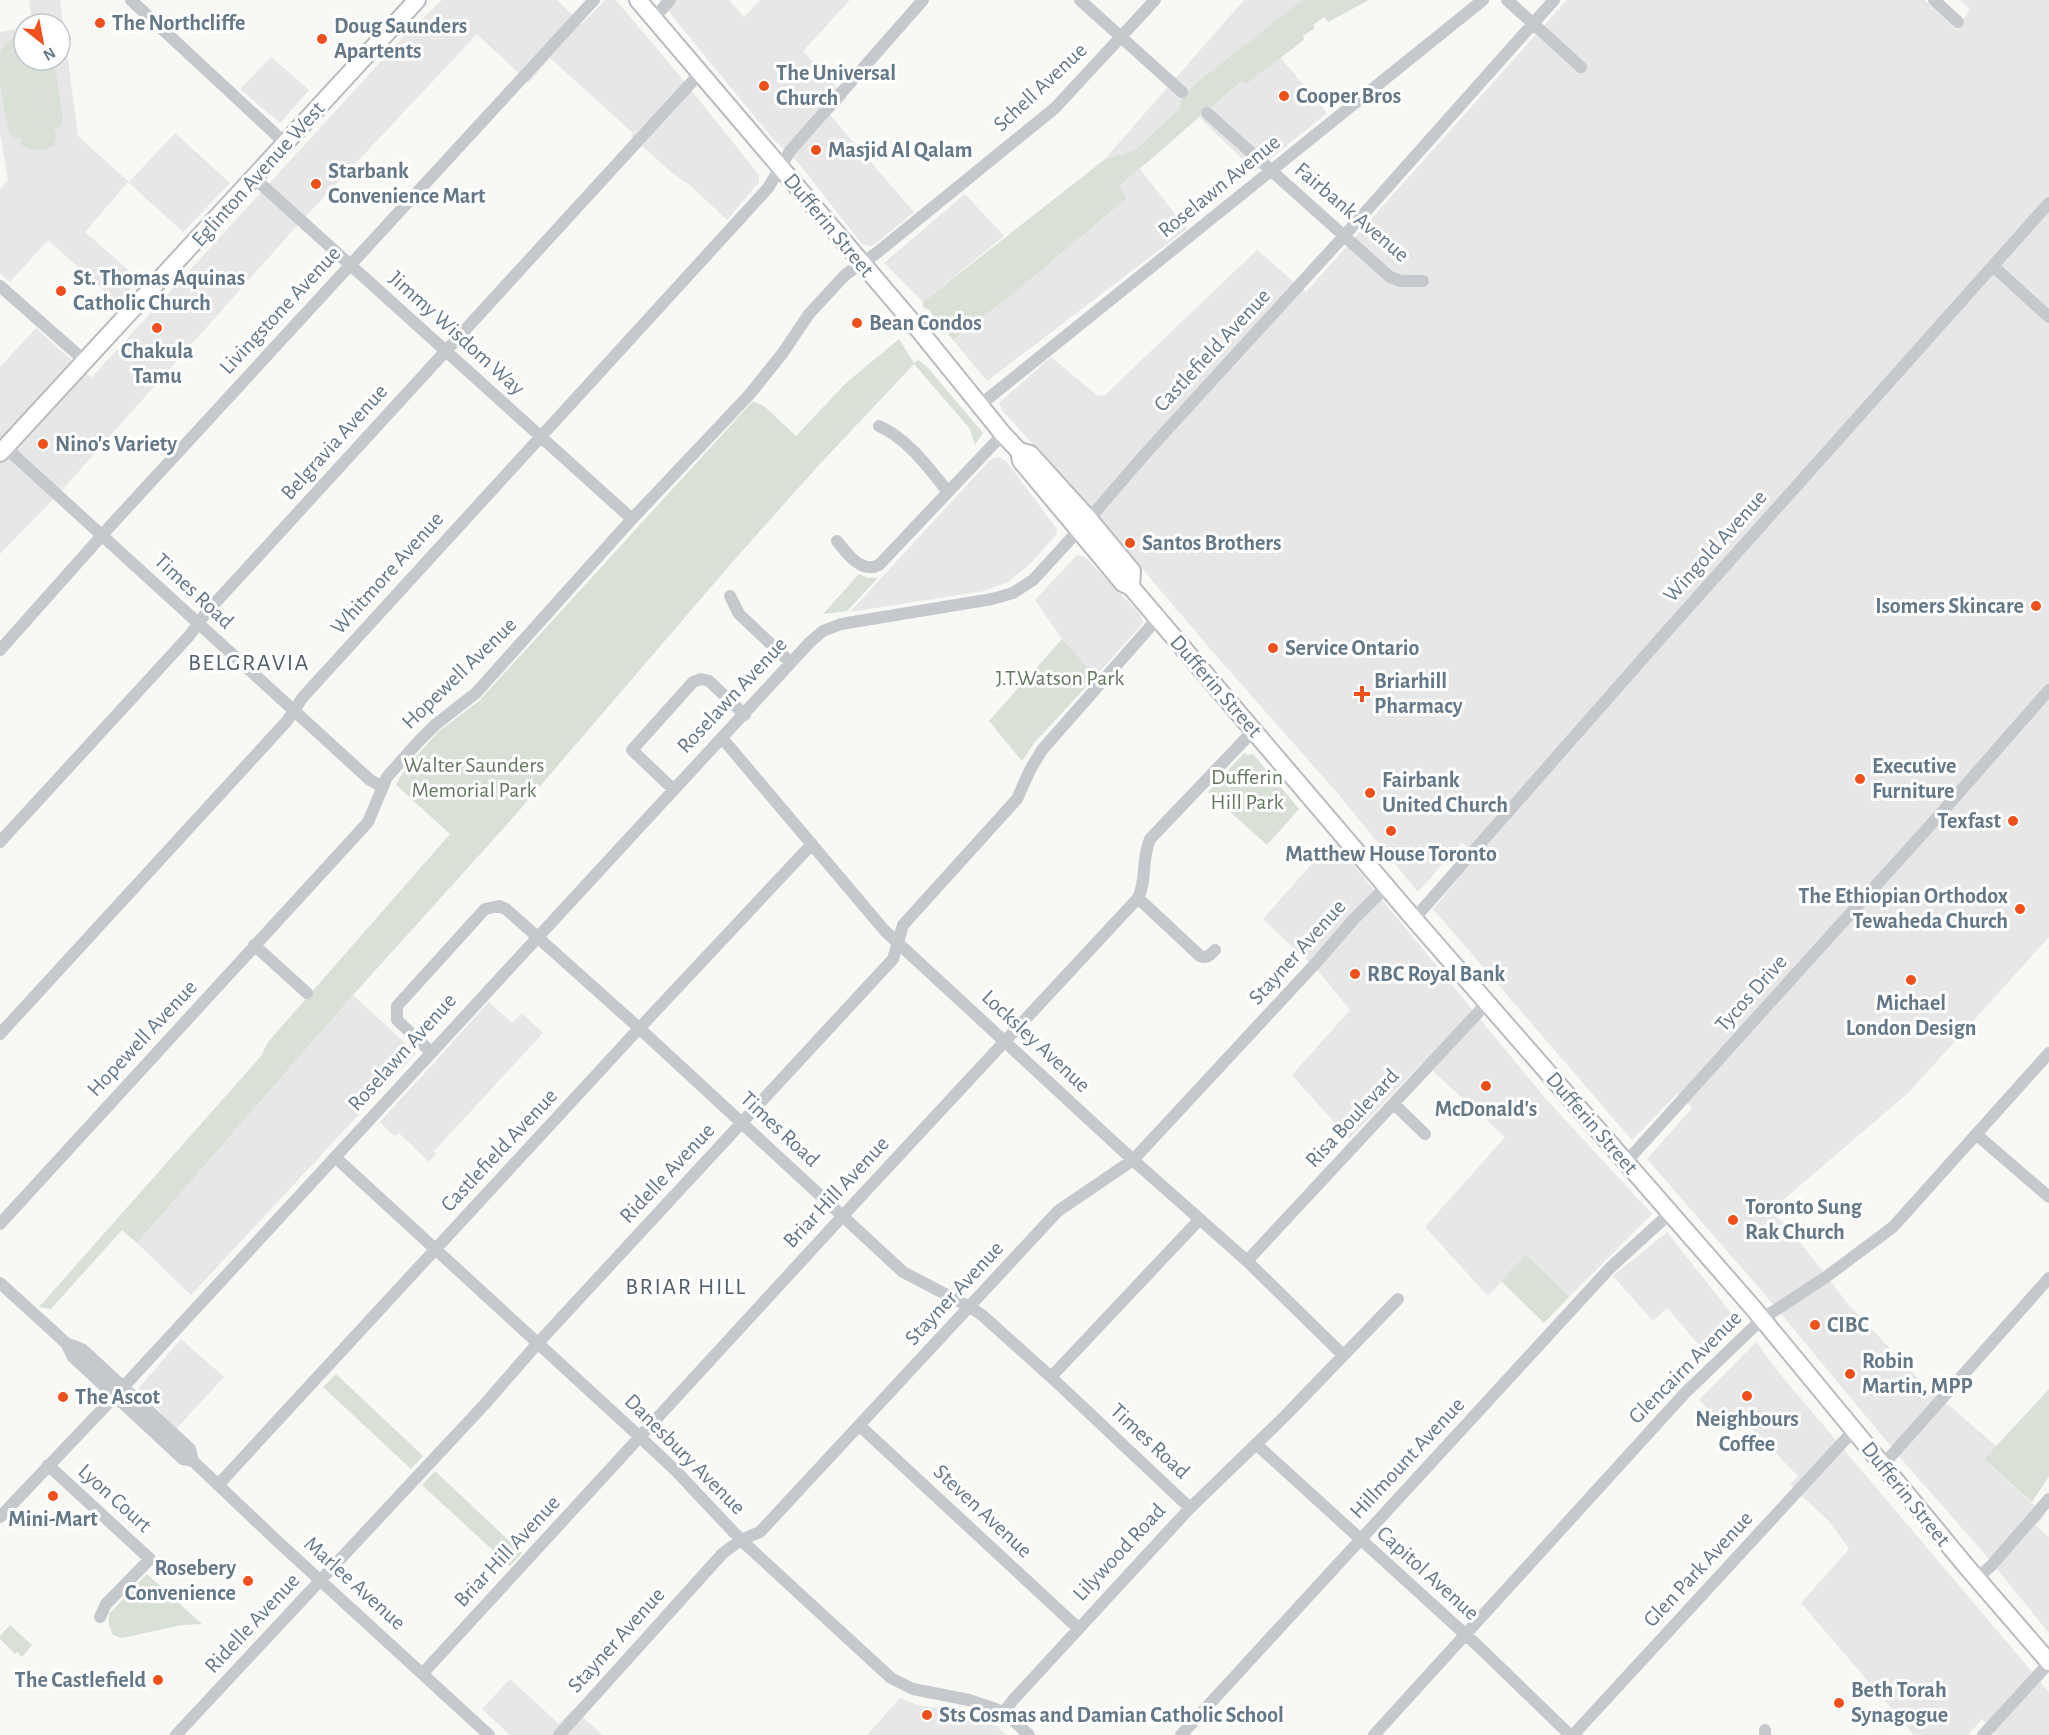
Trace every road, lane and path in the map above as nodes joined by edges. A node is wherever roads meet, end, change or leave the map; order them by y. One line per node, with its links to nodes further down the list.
1 (131, 0): 21 (street)
2 (417, 0): 21 (main road, Eglinton Avenue West)
3 (594, 0): 27 (street, Livingstone Avenue)
4 (638, 0): 13 (main road, Dufferin Street)
5 (670, 0): 13 (street)
6 (923, 0): 22 (street, Whitmore Avenue)
7 (1080, 0): 16 (street)
8 (1155, 0): 16 (street, Schell Avenue)
9 (1483, 0): 23 (street, Roselawn Avenue)
10 (1507, 0): 15 (street)
11 (1554, 0): 15 (street, Castlefield Avenue)
12 (1934, 0): 14 (street)
13 (654, 18): 18 (main road, Dufferin Street)
14 (1958, 22)
15 (1533, 24): 17 (street); 26 (street, Castlefield Avenue)
16 (1121, 37): 19 (street); 28 (street, Schell Avenue)
17 (1581, 67)
18 (701, 72): 22 (main road, Dufferin Street); 33 (street, Belgravia Avenue)
19 (1182, 92)
20 (1207, 113): 23 (street, Fairbank Avenue)
21 (286, 144): 24 (main road, Eglinton Avenue West)
22 (779, 167): 28 (main road, Dufferin Street); 38 (street, Whitmore Avenue)
23 (1270, 171): 26 (street, Fairbank Avenue); 35 (street, Roselawn Avenue)
24 (254, 178): 27 (street, Jimmy Wisdom Way); 34 (main road, Eglinton Avenue West)
25 (2049, 202): 29 (street, Wingold Avenue)
26 (1344, 236): 30 (street, Fairbank Avenue); 42 (street, Castlefield Avenue)
27 (351, 264): 33 (street, Jimmy Wisdom Way); 43 (street, Livingstone Avenue)
28 (861, 264): 35 (main road, Dufferin Street); 41 (street, Hopewell Avenue)
29 (1993, 266): 32 (street); 62 (street, Wingold Avenue)
30 (1423, 281)
31 (0, 286): 34 (street)
32 (2049, 317)
33 (446, 351): 38 (street, Jimmy Wisdom Way); 47 (street, Belgravia Avenue)
34 (85, 361): 39 (main road, Eglinton Avenue West)
35 (980, 405): 37 (main road, Dufferin Street)
36 (879, 426): 40 (street)
37 (1003, 434): 40 (street); 42 (main road, Dufferin Street)
38 (540, 438): 41 (street, Jimmy Wisdom Way); 52 (street, Whitmore Avenue)
39 (3, 450): 43 (street, Times Road)
40 (948, 492): 44 (street)
41 (632, 519): 56 (street, Hopewell Avenue)
42 (1084, 525): 46 (main road, Dufferin Street); 48 (street, Castlefield Avenue)
43 (102, 536): 47 (street, Times Road); 49 (street, Livingstone Avenue)
44 (837, 541)
45 (730, 596): 50 (street)
46 (1157, 618): 54 (main road, Dufferin Street); 64 (street, Ridelle Avenue)
47 (199, 623): 52 (street, Times Road); 58 (street, Belgravia Avenue)
48 (841, 624): 50 (street, Roselawn Avenue)
49 (0, 650)
50 (789, 662): 53 (street, Roselawn Avenue)
51 (2049, 690): 80 (street, Tycos Drive)
52 (294, 710): 56 (street, Times Road); 70 (street, Whitmore Avenue)
53 (745, 715): 55 (street, Roselawn Avenue); 57 (street)
54 (1254, 730): 60 (main road, Dufferin Street); 61 (street)
55 (722, 738): 57 (street, Roselawn Avenue); 59 (street, Locksley Avenue)
56 (382, 787): 65 (street, Hopewell Avenue)
57 (674, 790): 63 (street, Roselawn Avenue)
58 (0, 842)
59 (812, 844): 64 (street, Locksley Avenue); 69 (street, Castlefield Avenue)
60 (1386, 886): 62 (main road, Dufferin Street); 79 (street, Stayner Avenue)
61 (1138, 898): 66 (street); 71 (street, Briar Hill Avenue)
62 (1414, 919): 68 (main road, Dufferin Street)
63 (538, 937): 69 (street, Times Road); 72 (street, Roselawn Avenue); 72 (street, Times Road)
64 (898, 943): 71 (street, Locksley Avenue); 75 (street, Ridelle Avenue)
65 (254, 945): 67 (street); 85 (street, Hopewell Avenue)
66 (1215, 950)
67 (307, 993)
68 (1487, 1003): 74 (street, Risa Boulevard); 80 (main road, Dufferin Street)
69 (639, 1028): 75 (street, Times Road); 86 (street, Castlefield Avenue)
70 (0, 1034)
71 (1005, 1041): 79 (street, Locksley Avenue); 83 (street, Briar Hill Avenue)
72 (431, 1052): 78 (street, Roselawn Avenue)
73 (2049, 1053): 77 (street, Glencairn Avenue)
74 (1394, 1104): 76 (street); 87 (street, Risa Boulevard)
75 (742, 1123): 83 (street, Times Road); 93 (street, Ridelle Avenue)
76 (1425, 1134)
77 (1977, 1135): 81 (street); 92 (street, Glencairn Avenue)
78 (335, 1157): 86 (street, Danesbury Avenue); 96 (street, Roselawn Avenue)
79 (1133, 1160): 84 (street, Locksley Avenue); 91 (street, Stayner Avenue)
80 (1627, 1161): 82 (main road, Dufferin Street)
81 (2049, 1197)
82 (1669, 1214): 92 (main road, Dufferin Street); 108 (street, Hillmount Avenue)
83 (842, 1216): 91 (street, Times Road); 99 (street, Briar Hill Avenue)
84 (1199, 1220): 87 (street, Locksley Avenue); 95 (street)
85 (0, 1224)
86 (436, 1249): 93 (street, Danesbury Avenue); 103 (street, Castlefield Avenue)
87 (1247, 1261): 94 (street, Locksley Avenue)
88 (2049, 1278): 102 (street)
89 (0, 1283): 96 (street, Marlee Avenue)
90 (1398, 1299): 94 (street, Lilywood Road)
91 (970, 1307): 95 (street, Times Road); 97 (street, Stayner Avenue)
92 (1762, 1319): 98 (main road, Dufferin Street); 113 (street, Glencairn Avenue)
93 (538, 1343): 99 (street, Danesbury Avenue); 110 (street, Ridelle Avenue)
94 (1343, 1355): 100 (street, Lilywood Road)
95 (1051, 1377): 105 (street, Times Road)
96 (118, 1392): 101 (street, Roselawn Avenue); 103 (street, Marlee Avenue)
97 (860, 1426): 107 (street, Stayner Avenue); 112 (street, Steven Avenue)
98 (1854, 1431): 102 (main road, Dufferin Street); 123 (street, Glen Park Avenue)
99 (640, 1437): 107 (street, Danesbury Avenue); 115 (street, Briar Hill Avenue)
100 (1256, 1444): 105 (street, Lilywood Road); 108 (street, Capitol Avenue)
101 (48, 1465): 106 (street, Roselawn Avenue); 111 (street, Lyon Court)
102 (1883, 1465): 109 (main road, Dufferin Street)
103 (218, 1485): 110 (street, Marlee Avenue)
104 (2049, 1499): 109 (street)
105 (1190, 1508): 112 (street, Lilywood Road)
106 (0, 1518)
107 (741, 1540): 116 (street, Danesbury Avenue); 119 (street, Stayner Avenue)
108 (1361, 1540): 113 (street, Capitol Avenue); 121 (street, Hillmount Avenue)
109 (1977, 1578): 114 (main road, Dufferin Street)
110 (321, 1580): 115 (street, Marlee Avenue); 117 (street, Ridelle Avenue)
111 (100, 1617)
112 (1078, 1628): 116 (street, Lilywood Road)
113 (1465, 1635): 122 (street, Glencairn Avenue); 123 (street, Capitol Avenue)
114 (2049, 1663): 124 (street)
115 (423, 1673): 118 (street, Marlee Avenue)
116 (1004, 1712): 120 (street, Danesbury Avenue)
117 (176, 1735)
118 (489, 1735)
119 (559, 1735)
120 (1029, 1735)
121 (1181, 1735)
122 (1374, 1735)
123 (1571, 1735)
124 (1983, 1735)

